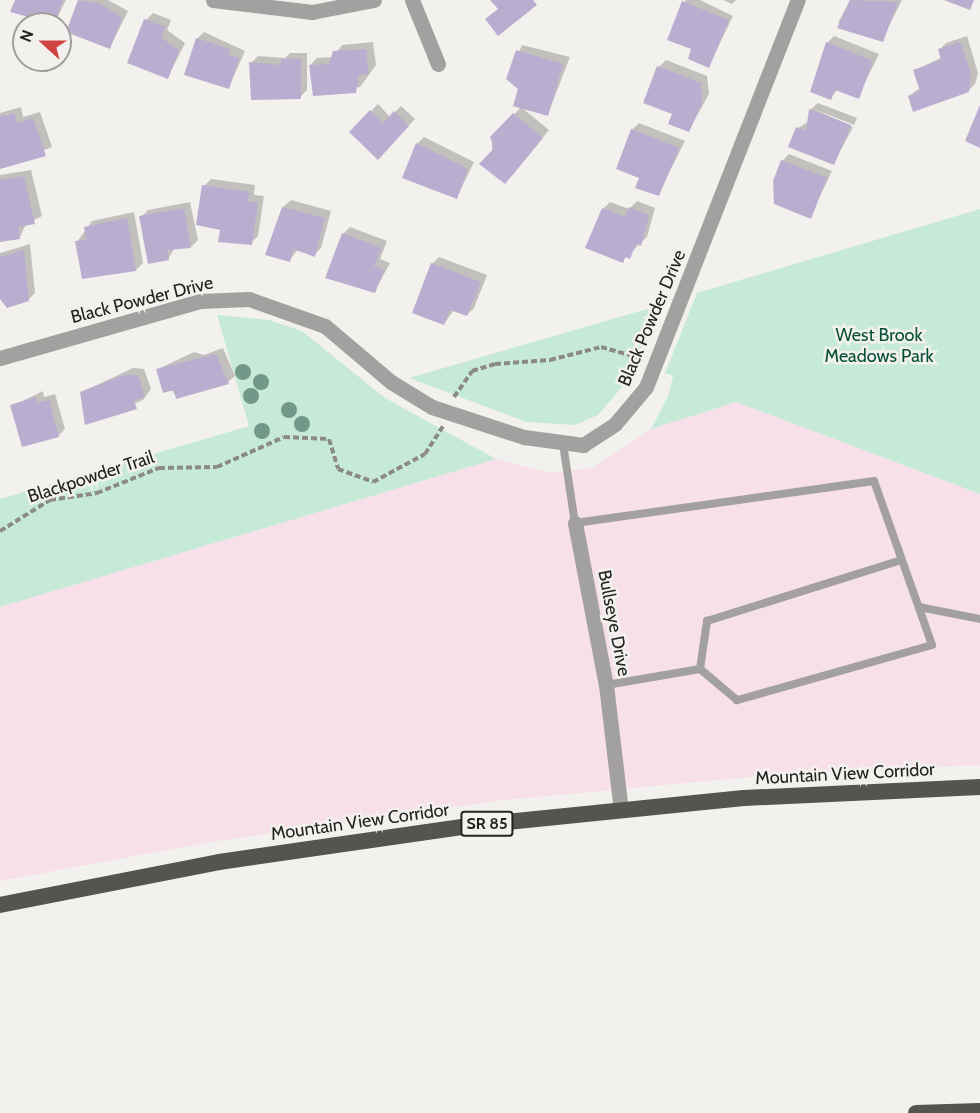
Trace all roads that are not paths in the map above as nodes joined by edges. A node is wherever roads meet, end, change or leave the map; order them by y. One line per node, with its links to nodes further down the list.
1 (213, 0): 2 (street)
2 (374, 0)
3 (412, 0): 5 (street)
4 (798, 0): 7 (street, Black Powder Drive)
5 (438, 64)
6 (0, 358): 7 (street, Black Powder Drive)
7 (563, 444): 8 (lane, Bullseye Drive)
8 (575, 523): 9 (lane); 13 (street, Bullseye Drive)
9 (903, 560): 10 (lane); 12 (lane)
10 (919, 607): 11 (lane); 12 (lane)
11 (980, 619)
12 (700, 669): 13 (lane)
13 (606, 685): 15 (street, Bullseye Drive)
14 (980, 787): 15 (highway, Mountain View Corridor / SR 85)
15 (621, 810): 16 (highway, Mountain View Corridor / SR 85)
16 (0, 905)
17 (980, 1111): 18 (highway)
18 (916, 1113)

